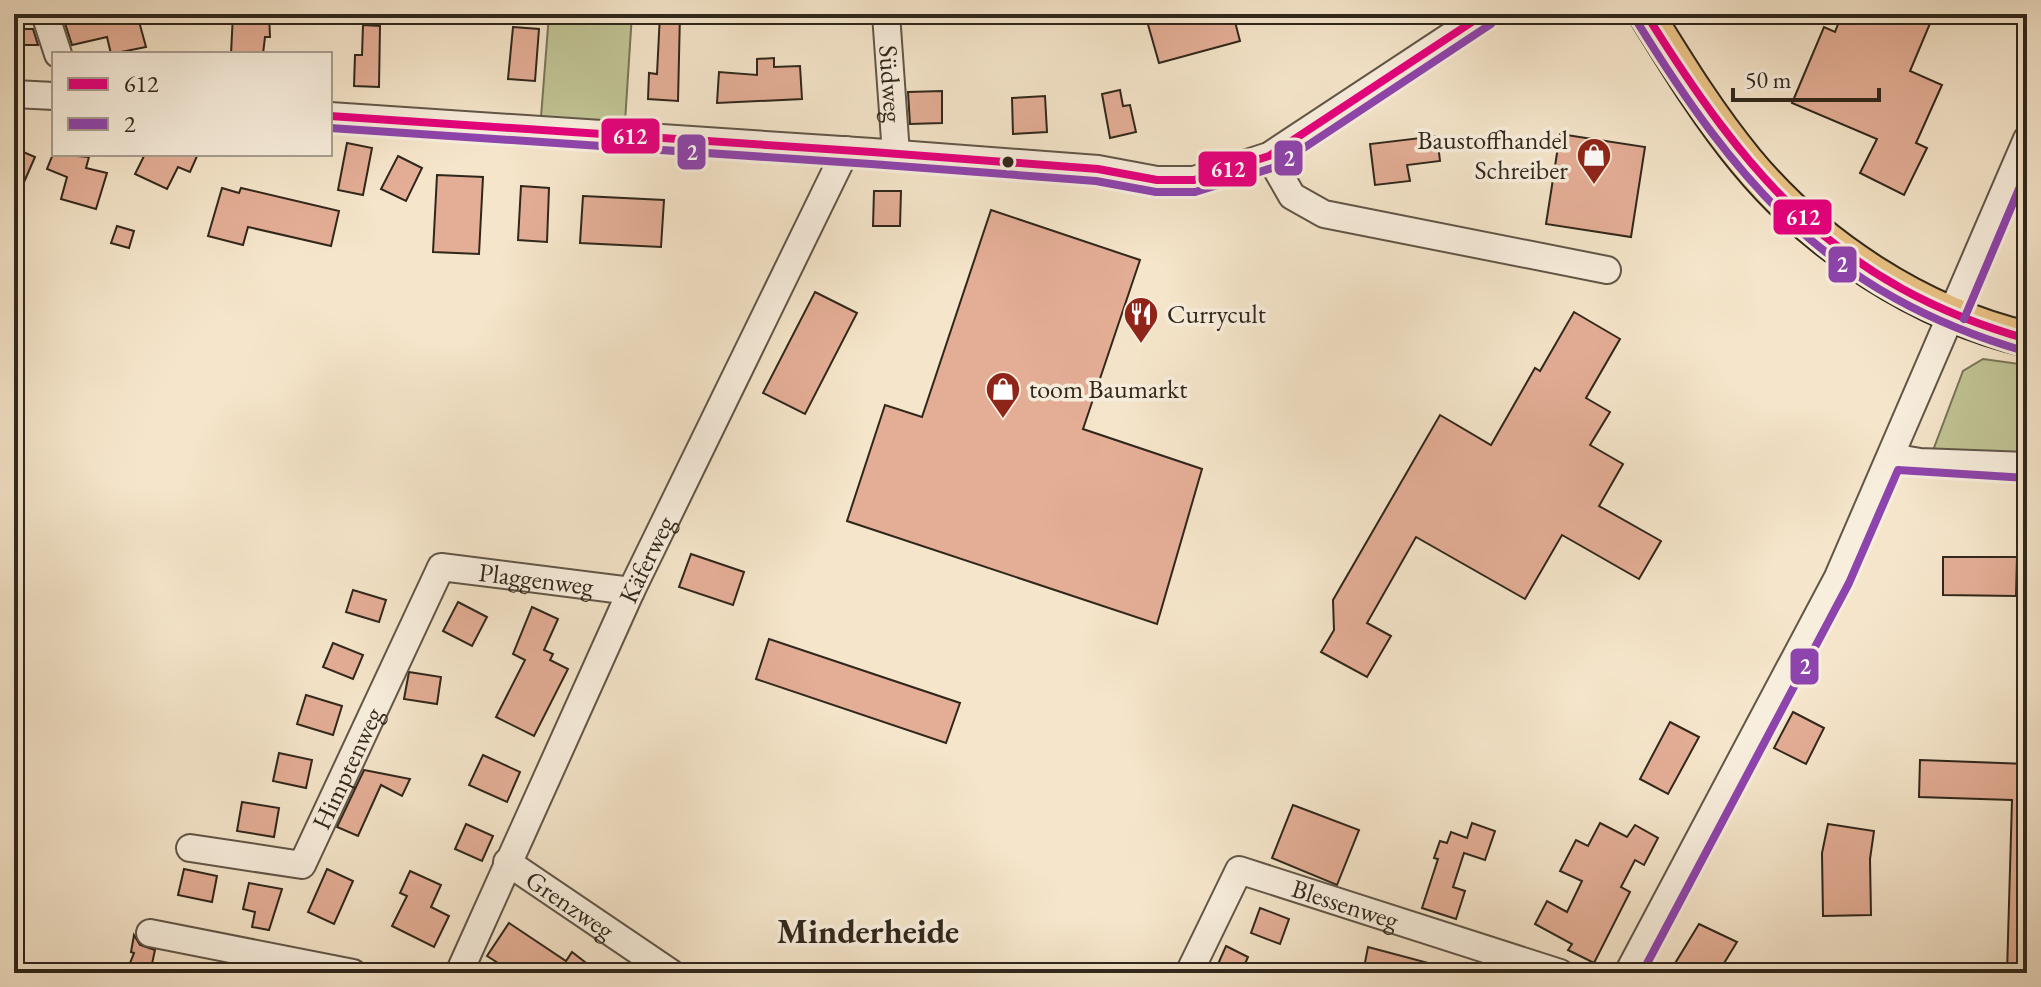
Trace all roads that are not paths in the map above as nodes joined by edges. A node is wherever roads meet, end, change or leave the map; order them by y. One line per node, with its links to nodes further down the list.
1 (45, 14): 5 (street)
2 (886, 14): 11 (street, Südweg)
3 (1484, 14): 12 (street)
4 (1646, 14): 14 (main road)
5 (57, 52)
6 (14, 94): 7 (street)
7 (52, 96)
8 (332, 116): 10 (street)
9 (2027, 139): 14 (street)
10 (846, 150): 11 (street); 19 (street, Käferweg)
11 (896, 154): 12 (street)
12 (1269, 156): 13 (street)
13 (1607, 270)
14 (1953, 314): 15 (main road); 16 (street)
15 (2027, 339)
16 (1891, 457): 17 (street); 28 (street)
17 (2027, 466)
18 (441, 567): 19 (street, Plaggenweg); 20 (street, Himptenweg)
19 (631, 591): 21 (street, Käferweg)
20 (190, 848)
21 (507, 862): 24 (street, Käferweg); 25 (street, Grenzweg)
22 (150, 933): 23 (street)
23 (353, 973)
24 (459, 973)
25 (671, 973)
26 (1189, 973): 27 (street, Blessenweg)
27 (1560, 973)
28 (1628, 973)

